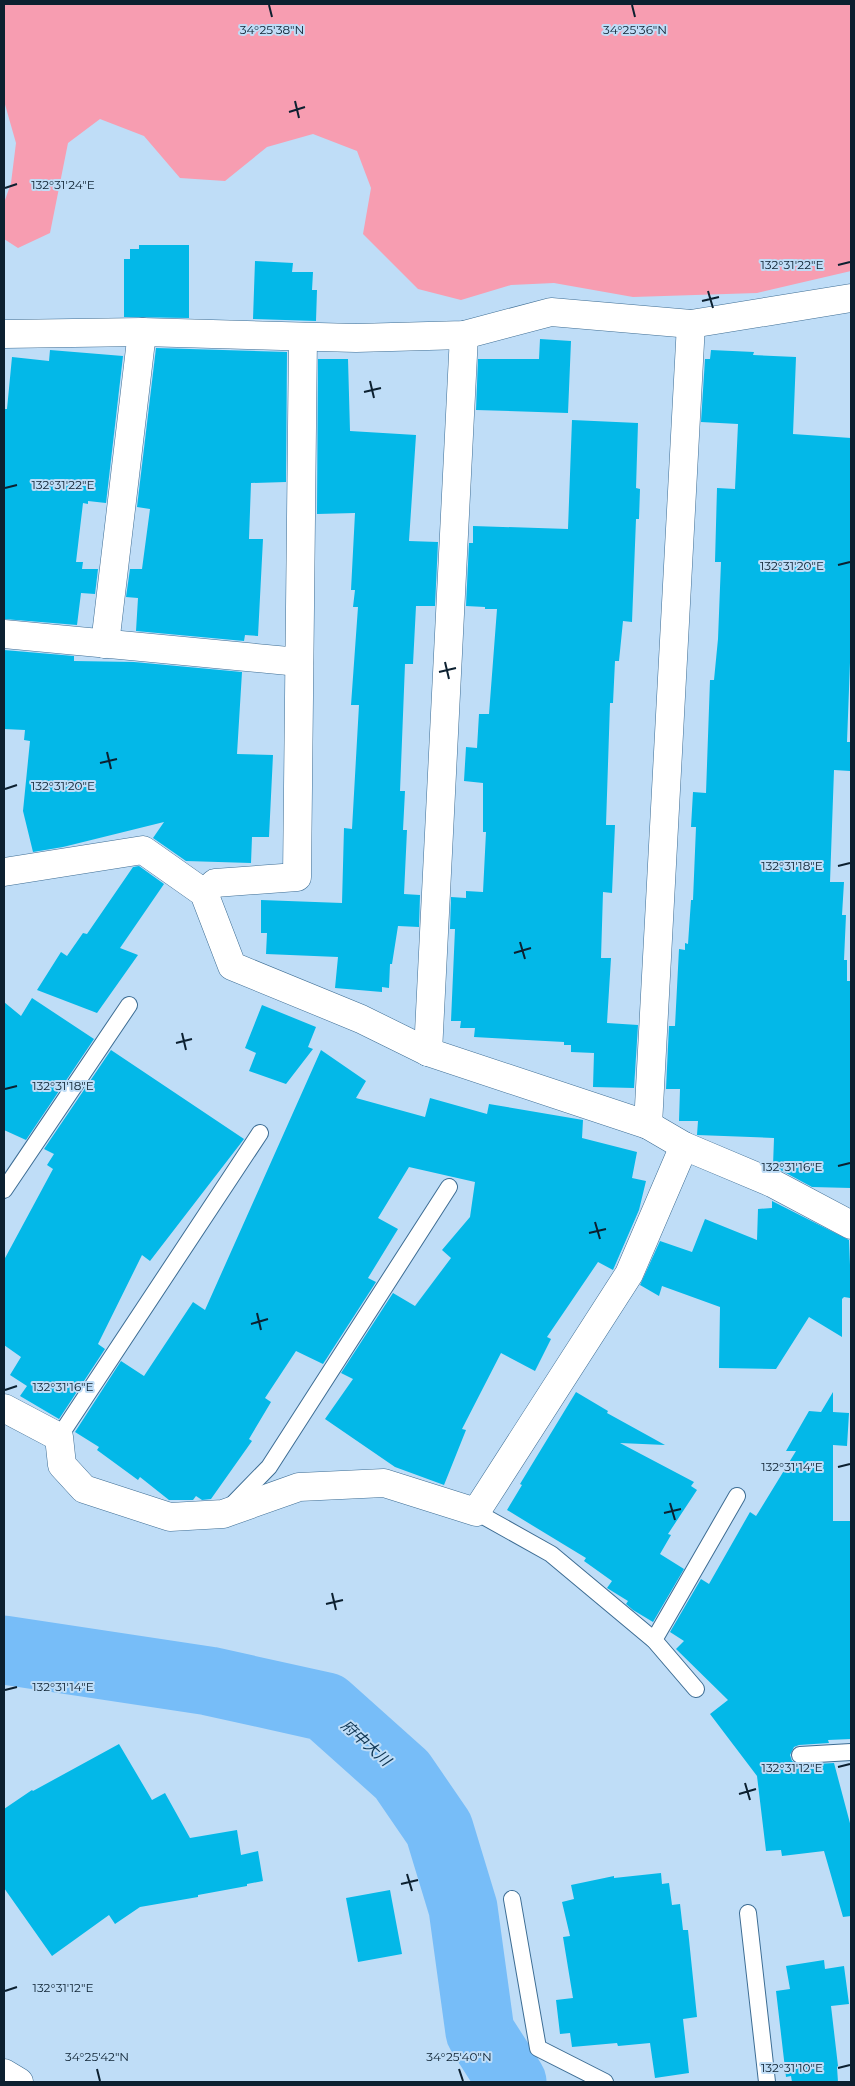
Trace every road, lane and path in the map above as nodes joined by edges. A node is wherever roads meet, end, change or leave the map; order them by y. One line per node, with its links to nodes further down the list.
1 (851, 298): 2 (street)
2 (691, 324): 5 (street); 14 (street)
3 (142, 332): 4 (street); 6 (street); 8 (street)
4 (4, 334)
5 (464, 335): 6 (street); 13 (street)
6 (303, 337): 9 (street)
7 (4, 634): 8 (street)
8 (105, 644): 9 (street)
9 (299, 662): 11 (street)
10 (4, 872): 11 (street)
11 (204, 893): 13 (street)
12 (129, 1006): 18 (lane)
13 (428, 1052): 14 (street)
14 (648, 1125): 16 (street)
15 (260, 1132): 21 (lane)
16 (684, 1146): 19 (street); 23 (street)
17 (449, 1187): 24 (lane)
18 (4, 1190)
19 (851, 1225)
20 (4, 1408): 21 (street)
21 (59, 1437): 24 (street)
22 (737, 1496): 25 (lane)
23 (476, 1512): 24 (street); 25 (lane)
24 (223, 1514)
25 (654, 1640): 26 (lane)
26 (696, 1688)
27 (851, 1752): 28 (lane)
28 (800, 1755)
29 (512, 1899): 33 (lane)
30 (748, 1913): 34 (lane)
31 (4, 2073): 32 (street)
32 (19, 2082)
33 (606, 2082)
34 (767, 2082)

